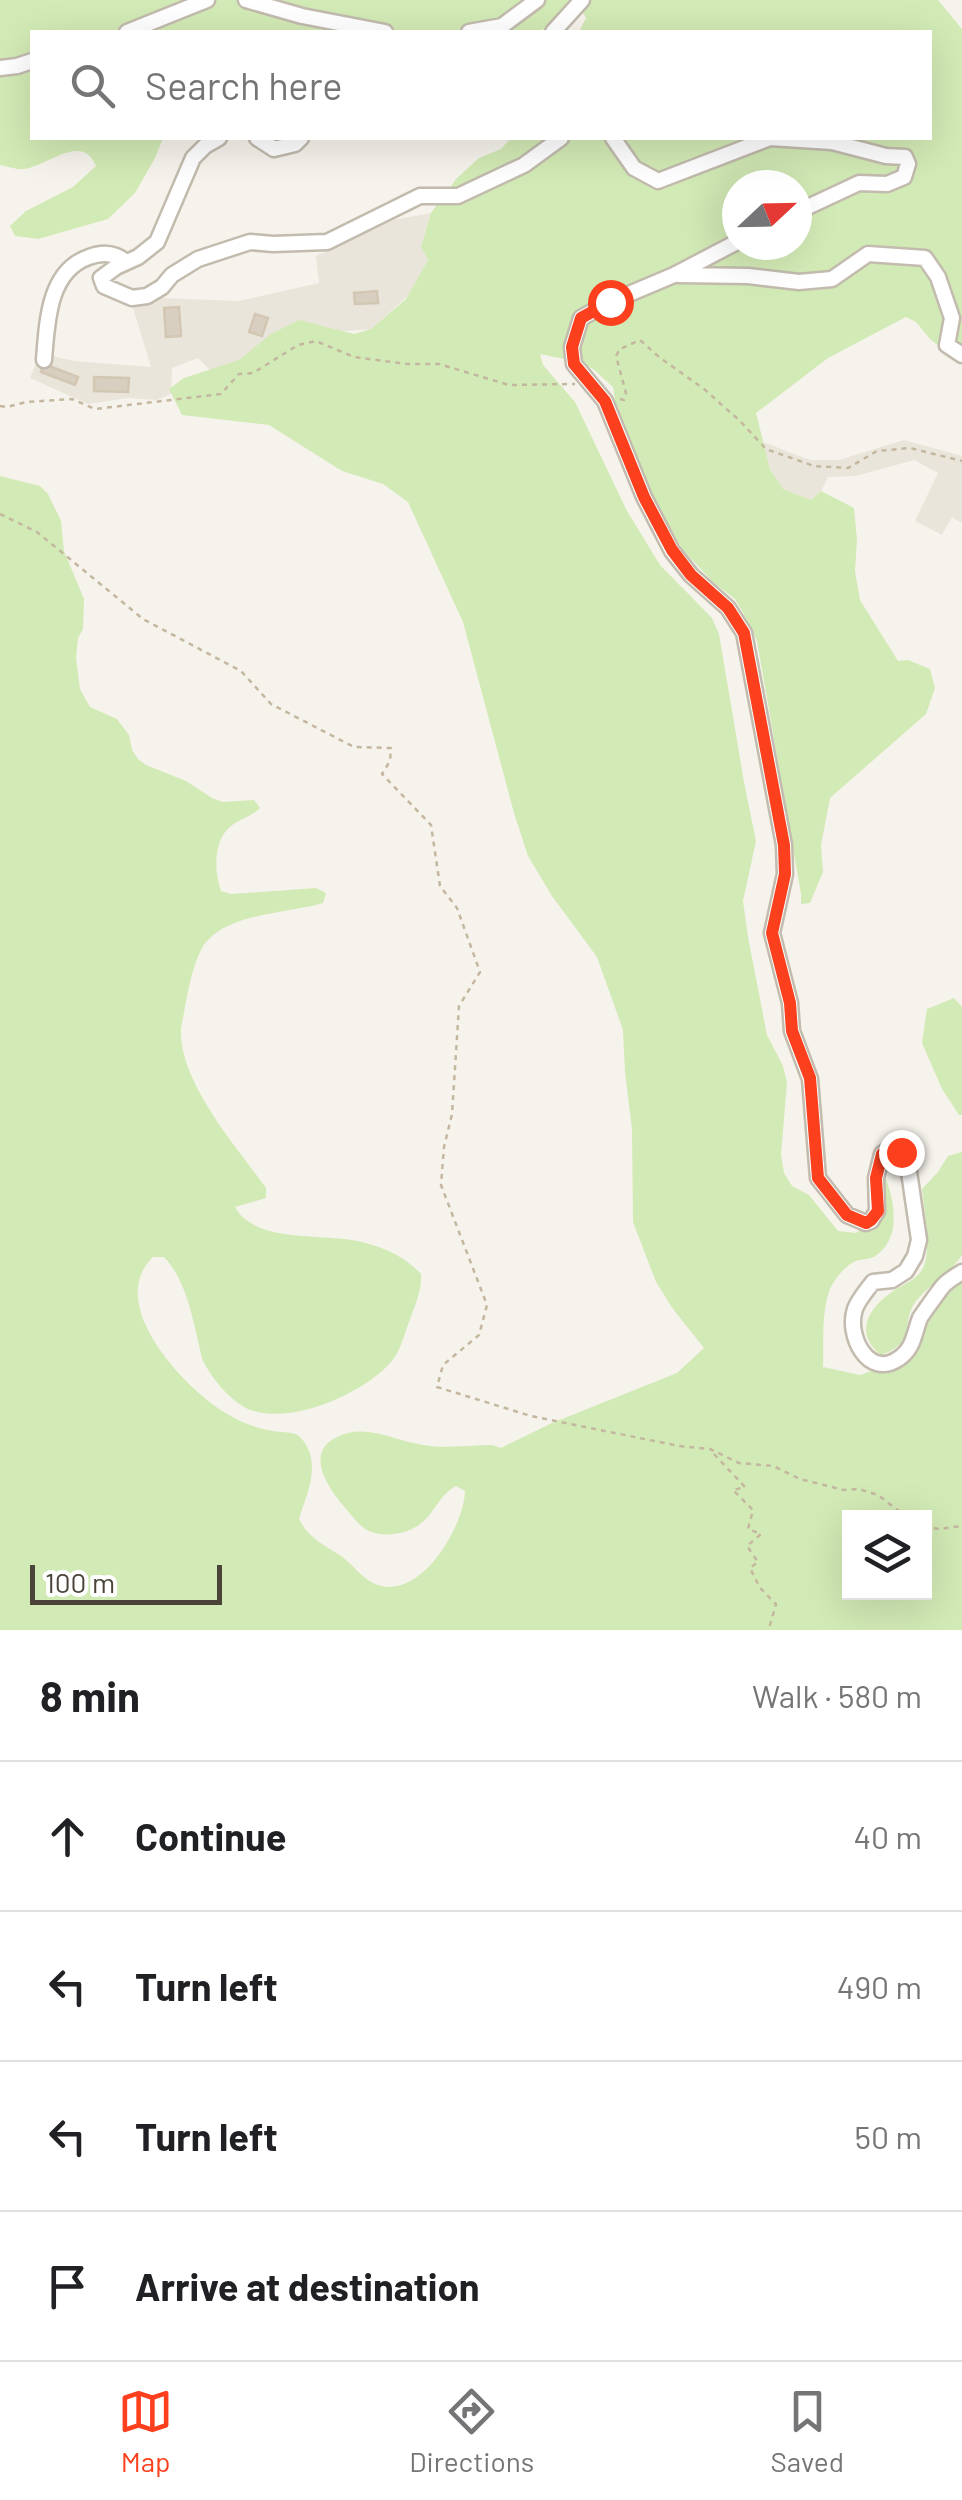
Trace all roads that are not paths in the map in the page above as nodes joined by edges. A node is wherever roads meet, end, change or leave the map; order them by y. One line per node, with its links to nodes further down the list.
1 (207, 0): 5 (street)
2 (246, 0): 6 (street)
3 (537, 0): 7 (street)
4 (582, 0): 8 (street)
5 (132, 30)
6 (375, 30)
7 (480, 30)
8 (556, 30)
9 (30, 61): 10 (street)
10 (0, 68)
11 (216, 140): 20 (street)
12 (260, 140): 13 (street)
13 (299, 140)
14 (557, 140): 20 (street)
15 (614, 140): 16 (street)
16 (765, 140)
17 (801, 140): 18 (street)
18 (812, 205)
19 (722, 250): 21 (street)
20 (126, 262): 23 (street)
21 (674, 275): 22 (street); 24 (street)
22 (962, 356)
23 (44, 360)
24 (962, 1272)

